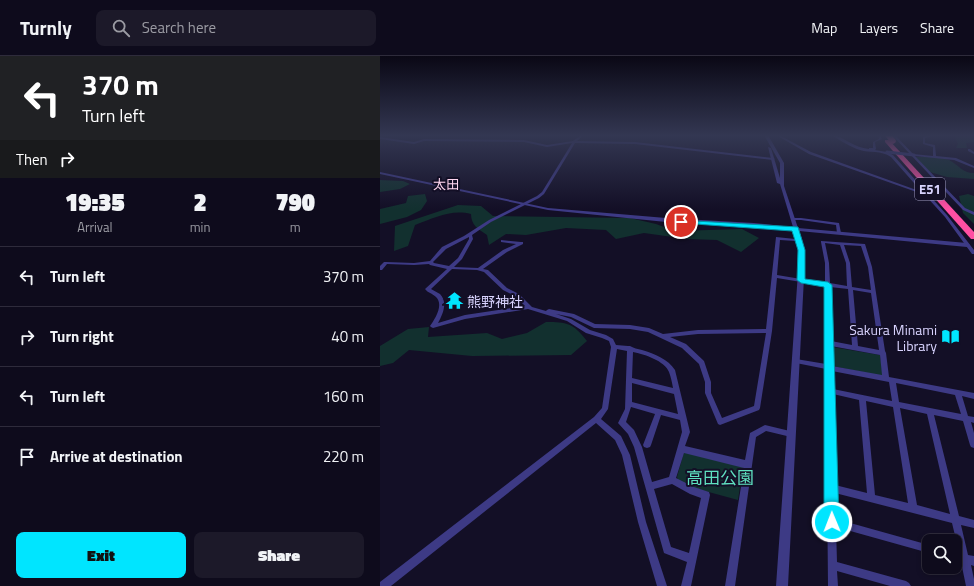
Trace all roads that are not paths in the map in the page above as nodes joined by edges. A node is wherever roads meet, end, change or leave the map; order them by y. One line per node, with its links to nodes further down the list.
1 (563, 160): 14 (street)
2 (773, 160): 13 (street)
3 (781, 160): 13 (street)
4 (829, 160): 12 (street)
5 (895, 160): 12 (street)
6 (908, 160): 22 (highway, E51)
7 (910, 160): 18 (highway, E51)
8 (917, 160): 15 (street)
9 (957, 160): 10 (street)
10 (974, 167)
11 (380, 173): 14 (street)
12 (927, 195): 26 (street)
13 (786, 199): 16 (street)
14 (525, 204): 19 (street); 21 (street)
15 (974, 214)
16 (792, 219): 19 (street); 20 (street)
17 (844, 226): 20 (street)
18 (974, 228)
19 (795, 229): 20 (street); 34 (street)
20 (839, 230): 26 (street)
21 (470, 234): 29 (street); 30 (street)
22 (974, 237)
23 (795, 240): 33 (street)
24 (502, 241): 32 (street)
25 (842, 244): 35 (street); 36 (street); 37 (street)
26 (967, 245): 27 (street); 28 (street)
27 (974, 246)
28 (974, 253)
29 (431, 262): 30 (street); 31 (street)
30 (451, 268): 32 (street); 38 (street)
31 (380, 269)
32 (480, 269): 38 (street)
33 (774, 276): 34 (street); 40 (street)
34 (801, 280): 35 (street); 47 (street)
35 (828, 285): 36 (street); 42 (street)
36 (851, 288): 37 (street); 45 (street)
37 (874, 292): 46 (street)
38 (529, 307): 39 (street)
39 (537, 311): 41 (street); 43 (street)
40 (769, 331): 41 (street); 41 (street)
41 (663, 336)
42 (829, 343): 45 (street); 48 (street)
43 (614, 347): 44 (street); 61 (street)
44 (630, 348): 49 (street); 52 (street)
45 (855, 348): 46 (street)
46 (883, 353): 50 (street)
47 (796, 361): 48 (street); 64 (street)
48 (829, 368): 50 (street); 51 (street)
49 (630, 380): 52 (street); 56 (street)
50 (889, 380): 53 (street); 57 (street)
51 (829, 390): 55 (street); 71 (street)
52 (677, 392): 60 (street)
53 (958, 393): 54 (street); 62 (street)
54 (974, 396)
55 (862, 397): 57 (street); 72 (street)
56 (629, 404): 59 (street); 70 (street)
57 (896, 404): 58 (street); 73 (street)
58 (930, 411): 62 (street); 74 (street)
59 (659, 412): 60 (street); 65 (street)
60 (683, 418): 67 (street)
61 (596, 419): 82 (street); 83 (street)
62 (966, 419): 63 (street); 66 (street)
63 (974, 420)
64 (791, 434): 68 (street); 86 (street)
65 (647, 445)
66 (974, 446)
67 (682, 448): 68 (street); 69 (street)
68 (748, 465): 85 (street)
69 (672, 480): 70 (street); 79 (street)
70 (649, 487): 79 (street)
71 (831, 488): 72 (street); 75 (street)
72 (871, 498): 73 (street)
73 (913, 508): 74 (street)
74 (955, 519): 76 (street); 78 (street)
75 (832, 522): 77 (street); 81 (street)
76 (974, 524)
77 (922, 547)
78 (964, 558): 80 (street); 89 (street)
79 (692, 559): 84 (street)
80 (974, 561)
81 (832, 565): 87 (street); 88 (street)
82 (383, 586)
83 (662, 586)
84 (686, 586)
85 (730, 586)
86 (782, 586)
87 (833, 586)
88 (906, 586)
89 (971, 586)

